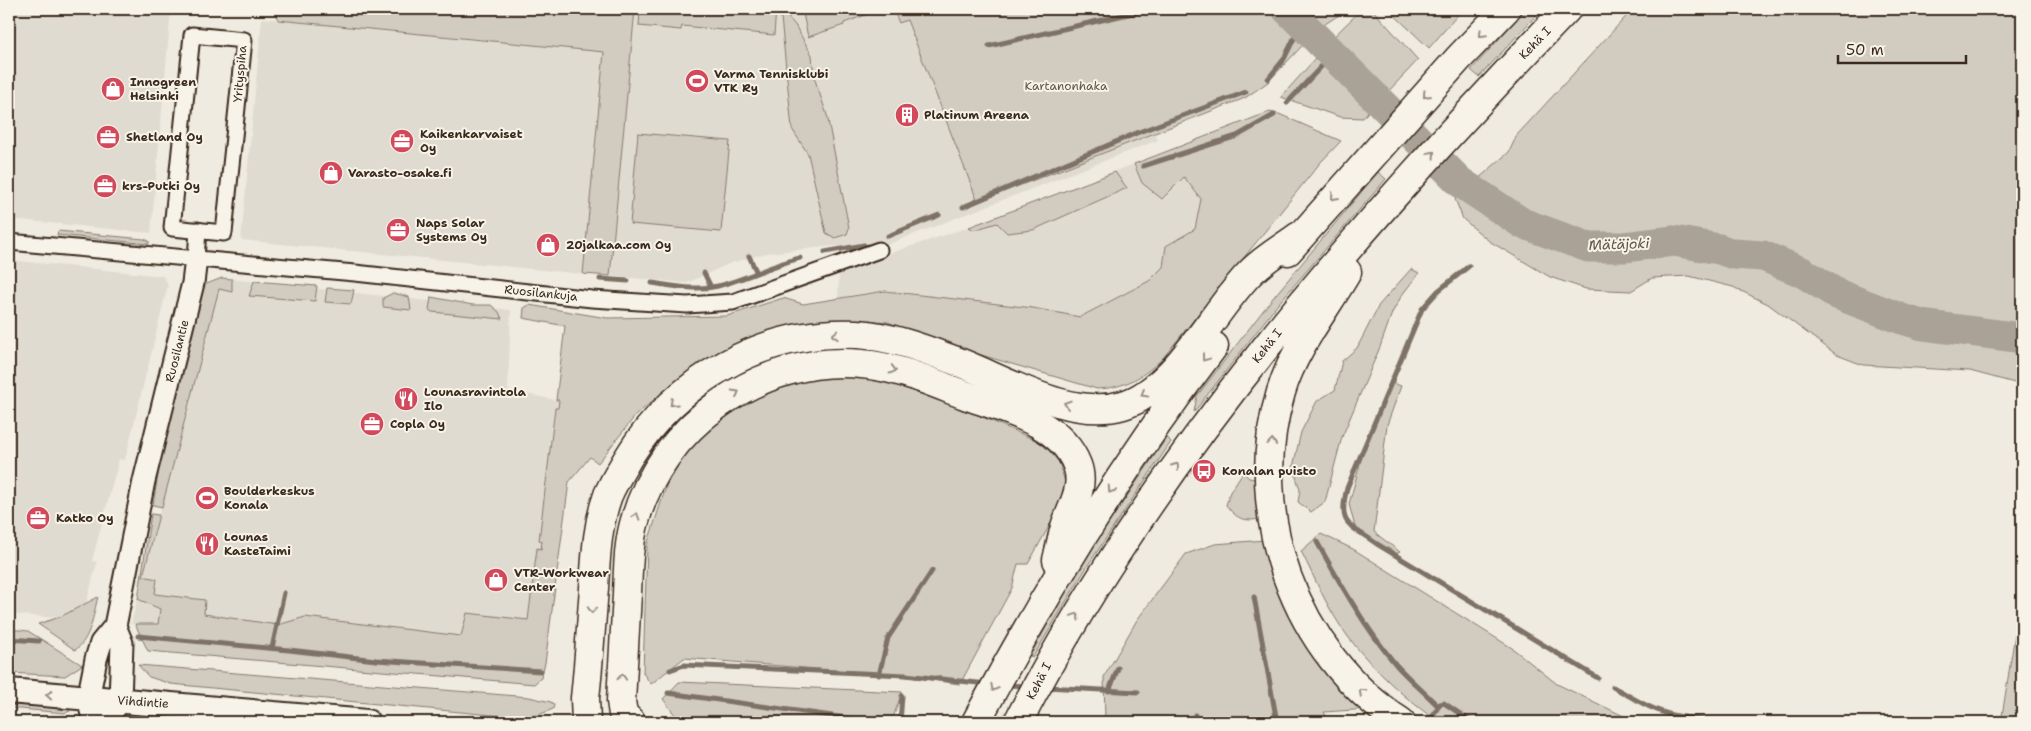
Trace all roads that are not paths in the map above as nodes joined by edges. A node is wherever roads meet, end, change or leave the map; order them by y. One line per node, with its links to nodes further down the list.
1 (1506, 9): 5 (highway, one-way to 5)
2 (1567, 9): 3 (highway, Kehä I, one-way to 2)
3 (1378, 216): 20 (highway, Kehä I, one-way to 3); 21 (highway, one-way to 3)
4 (198, 230): 4 (street, Yrityspiha); 8 (street)
5 (1299, 236): 9 (highway, one-way to 9); 17 (highway, one-way to 17)
6 (9, 242): 8 (street)
7 (879, 250): 8 (street, Ruosilankuja)
8 (196, 259): 10 (street, Ruosilantie)
9 (1052, 584): 18 (highway, one-way to 9); 19 (highway, one-way to 19)
10 (114, 626): 12 (street, Ruosilantie); 13 (street)
11 (9, 692): 12 (main road, Vihdintie, one-way to 11)
12 (88, 699): 13 (main road, Vihdintie); 14 (street, Ruosilantie)
13 (120, 701): 15 (street); 16 (main road, Vihdintie)
14 (94, 722)
15 (105, 722)
16 (367, 722)
17 (586, 722)
18 (631, 722)
19 (976, 722)
20 (1018, 722)
21 (1401, 722)

